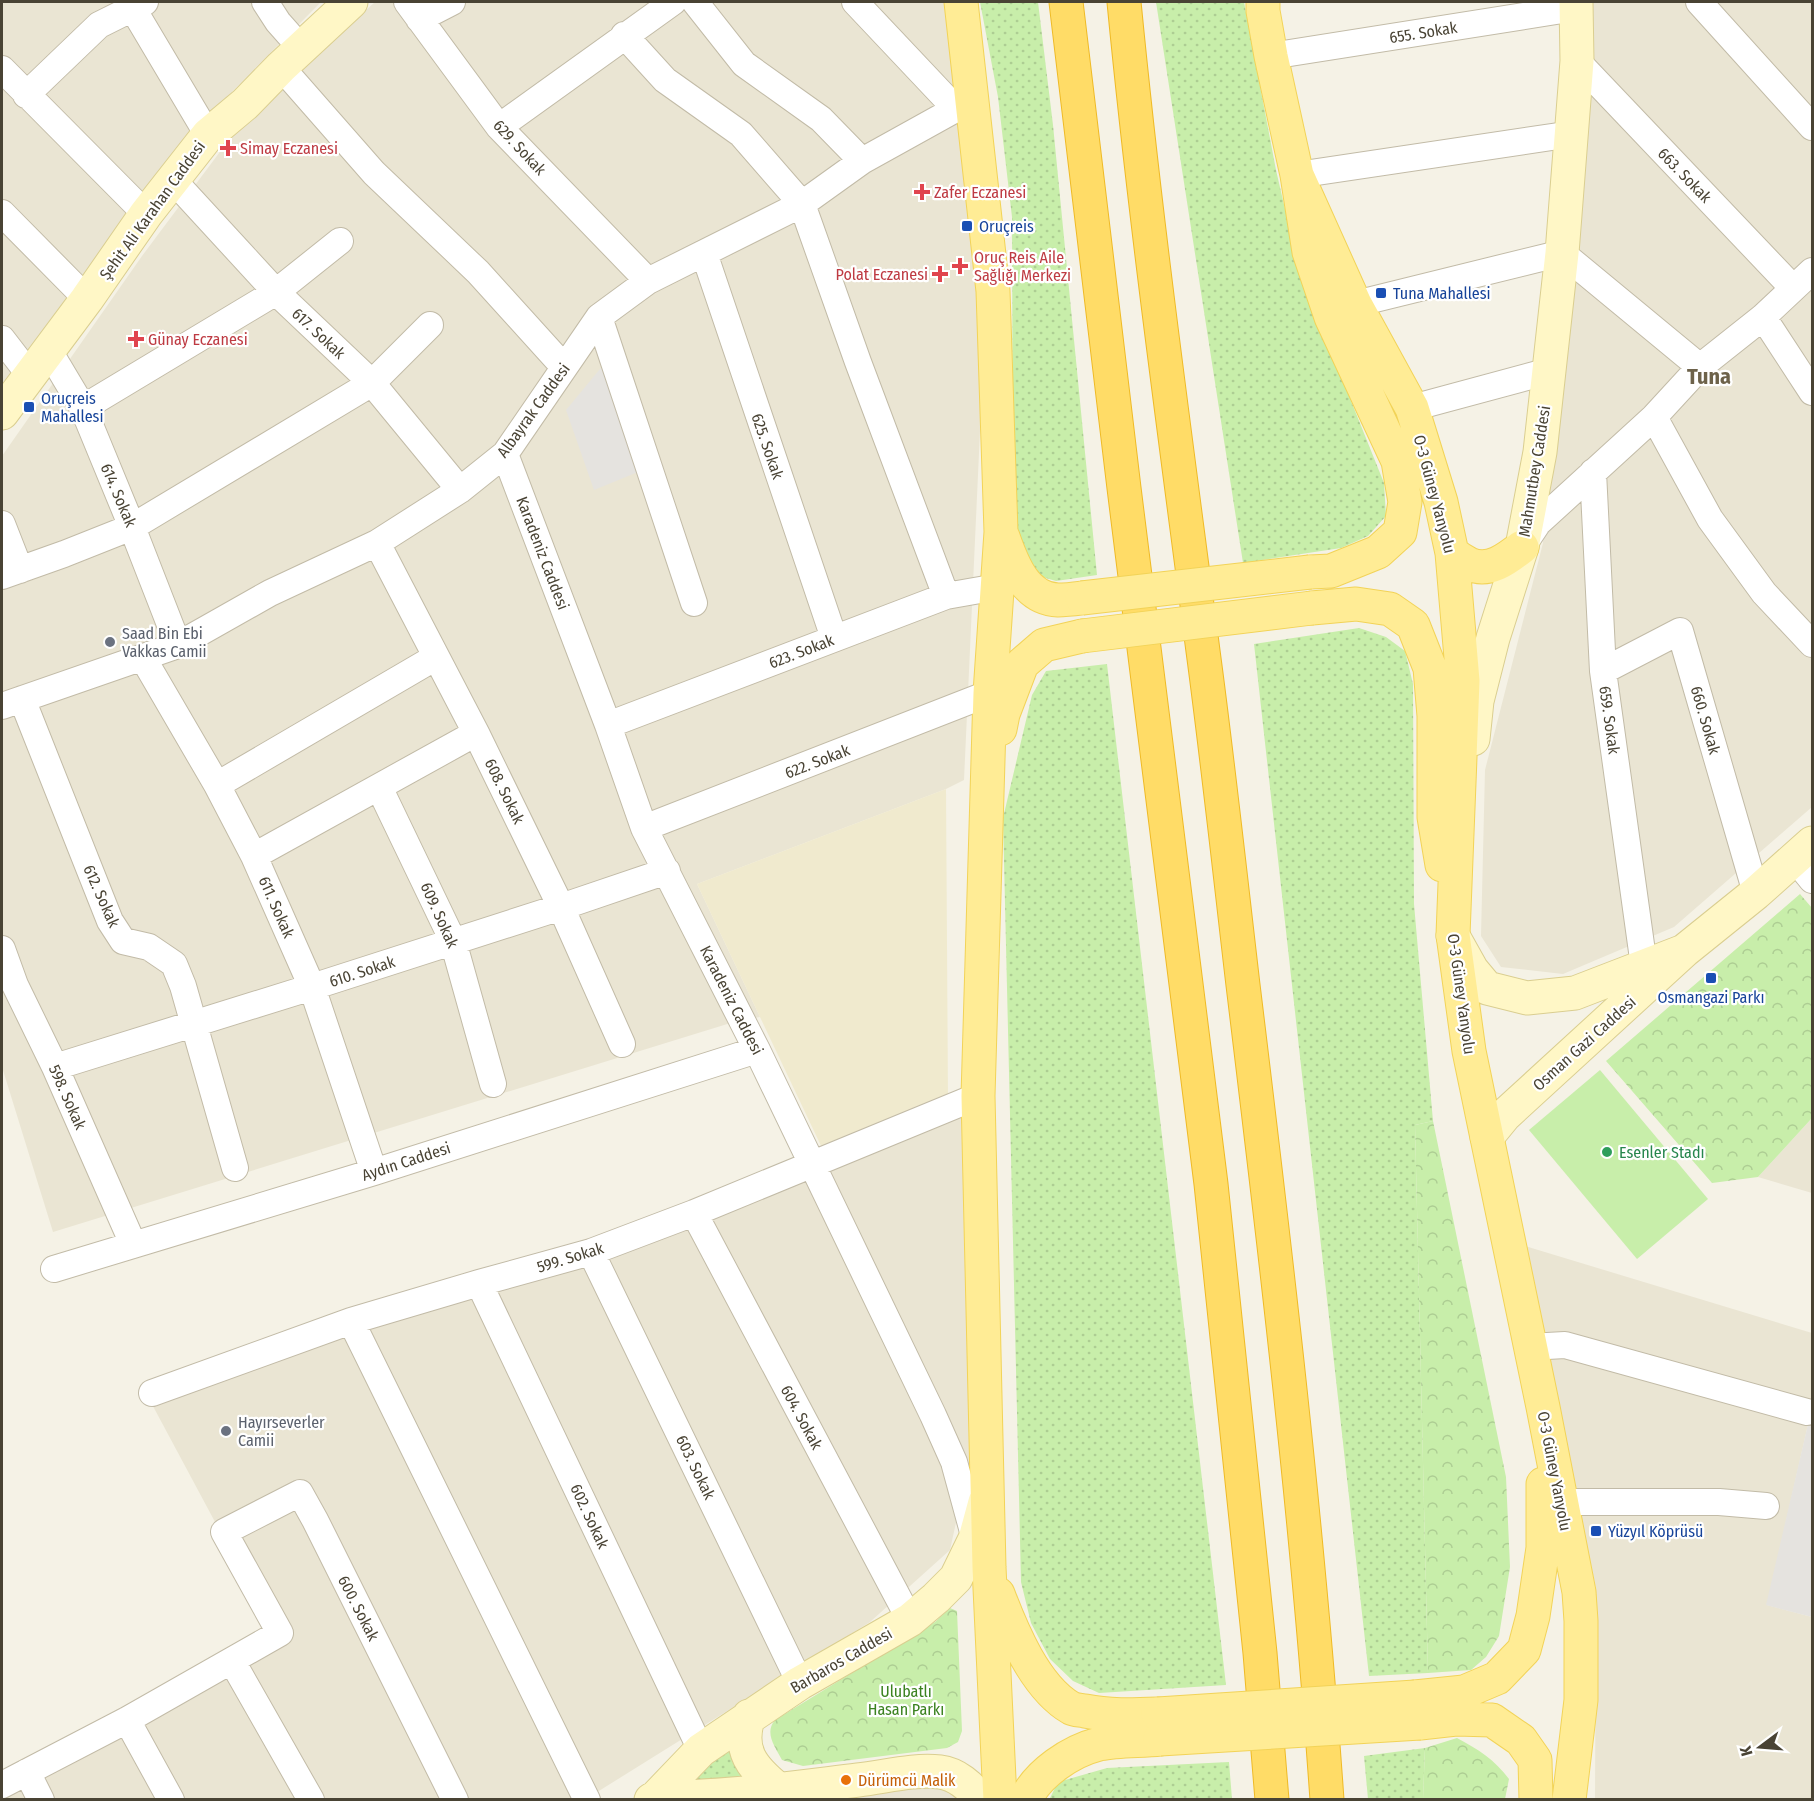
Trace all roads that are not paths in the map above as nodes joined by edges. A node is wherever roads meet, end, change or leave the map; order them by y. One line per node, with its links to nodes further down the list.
1 (265, 2): 17 (street)
2 (351, 2): 17 (main road, Şehit Ali Karahan Caddesi)
3 (453, 2): 14 (street)
4 (673, 2): 15 (street)
5 (695, 2): 26 (street)
6 (855, 2): 21 (street)
7 (961, 2): 21 (main road)
8 (1066, 2): 137 (highway)
9 (1124, 2): 138 (highway)
10 (1263, 2): 16 (main road)
11 (1699, 2): 23 (street)
12 (136, 4): 20 (street); 25 (street)
13 (1576, 5): 16 (street, 655. Sokak); 18 (main road, Mahmutbey Caddesi)
14 (413, 10): 22 (street, 629. Sokak)
15 (624, 35): 22 (street); 29 (street)
16 (1271, 56): 27 (main road)
17 (290, 58): 25 (main road, Şehit Ali Karahan Caddesi); 46 (street)
18 (1577, 61): 24 (main road, Mahmutbey Caddesi); 37 (street, 663. Sokak)
19 (2, 69): 20 (street)
20 (26, 95): 31 (street)
21 (964, 105): 26 (street, Albayrak Caddesi); 60 (main road)
22 (499, 127): 36 (street, 629. Sokak)
23 (1812, 127)
24 (1572, 134): 27 (street); 34 (main road, Mahmutbey Caddesi)
25 (208, 135): 28 (main road, Şehit Ali Karahan Caddesi)
26 (862, 161): 29 (street, Albayrak Caddesi)
27 (1297, 175): 40 (main road, O-3 Güney Yanyolu); 60 (main road, bridge)
28 (173, 180): 31 (main road, Şehit Ali Karahan Caddesi); 38 (street, 617. Sokak)
29 (802, 204): 33 (street, Albayrak Caddesi); 66 (street)
30 (2, 213): 39 (street)
31 (146, 214): 39 (main road, Şehit Ali Karahan Caddesi)
32 (340, 241): 38 (street)
33 (704, 253): 36 (street, Albayrak Caddesi); 68 (street, 625. Sokak)
34 (1562, 253): 40 (street); 47 (street); 48 (main road, Mahmutbey Caddesi)
35 (1812, 271): 37 (street)
36 (648, 281): 41 (street, Albayrak Caddesi)
37 (1793, 288): 42 (street)
38 (276, 292): 49 (street, 617. Sokak); 51 (street)
39 (87, 299): 45 (main road, Şehit Ali Karahan Caddesi)
40 (1355, 304): 52 (main road, O-3 Güney Yanyolu)
41 (599, 317): 46 (street, Albayrak Caddesi); 67 (street)
42 (1763, 317): 47 (street); 50 (street)
43 (430, 325): 49 (street)
44 (2, 339): 45 (street, 614. Sokak)
45 (39, 363): 51 (street, 614. Sokak); 53 (main road, Şehit Ali Karahan Caddesi)
46 (564, 367): 55 (street, Albayrak Caddesi)
47 (1700, 367): 54 (street)
48 (1549, 371): 52 (street); 62 (main road, Mahmutbey Caddesi)
49 (372, 383): 57 (street, 617. Sokak); 59 (street)
50 (1812, 392)
51 (82, 408): 59 (street, 614. Sokak)
52 (1412, 408): 63 (main road, O-3 Güney Yanyolu)
53 (2, 413)
54 (1654, 417): 56 (street); 69 (street)
55 (505, 454): 57 (street, Albayrak Caddesi); 76 (street, Karadeniz Caddesi)
56 (1593, 471): 62 (street); 73 (street, 659. Sokak)
57 (460, 490): 61 (street, Albayrak Caddesi)
58 (2, 524): 64 (street)
59 (132, 527): 64 (street); 70 (street, 614. Sokak)
60 (1001, 532): 65 (main road)
61 (377, 543): 70 (street, Albayrak Caddesi); 71 (street, 608. Sokak)
62 (1522, 547): 63 (main road); 87 (main road, Mahmutbey Caddesi)
63 (1452, 553): 87 (main road, O-3 Güney Yanyolu)
64 (11, 573)
65 (997, 587): 66 (street, 623. Sokak); 74 (main road)
66 (946, 596): 68 (street, 623. Sokak)
67 (694, 603)
68 (834, 638): 76 (street, 623. Sokak)
69 (1812, 644)
70 (178, 645): 72 (street, Albayrak Caddesi)
71 (436, 657): 77 (street, 608. Sokak); 78 (street)
72 (143, 658): 75 (street, Albayrak Caddesi); 78 (street, 611. Sokak)
73 (1603, 671): 85 (street, 660. Sokak); 91 (street, 659. Sokak)
74 (990, 693): 80 (main road); 81 (street, 622. Sokak)
75 (12, 703): 93 (street, 612. Sokak)
76 (608, 725): 81 (street, Karadeniz Caddesi)
77 (476, 733): 79 (street); 86 (street, 608. Sokak)
78 (217, 785): 82 (street, 611. Sokak)
79 (380, 787): 82 (street); 88 (street, 609. Sokak)
80 (988, 788): 87 (main road, bridge); 98 (main road)
81 (644, 828): 84 (street, Karadeniz Caddesi)
82 (254, 856): 92 (street, 611. Sokak)
83 (1807, 860): 85 (main road, Osman Gazi Caddesi)
84 (667, 871): 86 (street, 610. Sokak); 95 (street, Karadeniz Caddesi)
85 (1756, 892): 90 (main road, Osman Gazi Caddesi)
86 (561, 907): 88 (street, 610. Sokak); 94 (street, 608. Sokak)
87 (1453, 935): 91 (main road, Osman Gazi Caddesi); 99 (main road, O-3 Güney Yanyolu)
88 (453, 941): 92 (street, 610. Sokak); 97 (street, 609. Sokak)
89 (2, 949): 96 (street, 598. Sokak)
90 (1684, 951): 91 (main road, Osman Gazi Caddesi); 99 (main road, Osman Gazi Caddesi)
91 (1644, 966)
92 (312, 987): 93 (street, 610. Sokak); 102 (street, 611. Sokak)
93 (194, 1025): 96 (street, 610. Sokak); 101 (street, 612. Sokak)
94 (622, 1044)
95 (757, 1050): 100 (street, Karadeniz Caddesi); 102 (street, Aydın Caddesi)
96 (55, 1066): 104 (street, 598. Sokak)
97 (493, 1084)
98 (978, 1096): 100 (street, 599. Sokak); 115 (main road)
99 (1487, 1137): 109 (main road, O-3 Güney Yanyolu)
100 (812, 1165): 103 (street, 599. Sokak); 115 (street, Karadeniz Caddesi)
101 (235, 1168)
102 (374, 1172): 104 (street, Aydın Caddesi)
103 (694, 1213): 105 (street, 599. Sokak); 116 (street, 604. Sokak)
104 (133, 1244): 106 (street, Aydın Caddesi)
105 (591, 1252): 107 (street, 599. Sokak); 118 (street, 603. Sokak)
106 (54, 1269)
107 (479, 1283): 108 (street, 599. Sokak); 123 (street, 602. Sokak)
108 (351, 1321): 110 (street, 599. Sokak); 133 (street)
109 (1529, 1347): 111 (main road, O-3 Güney Yanyolu); 112 (street)
110 (152, 1393)
111 (1543, 1407): 113 (main road, O-3 Güney Yanyolu); 119 (main road)
112 (1807, 1412)
113 (1561, 1502): 114 (street); 140 (main road, O-3 Güney Yanyolu)
114 (1766, 1506)
115 (982, 1553): 116 (main road, Barbaros Caddesi); 122 (main road); 135 (main road)
116 (910, 1620): 118 (main road, Barbaros Caddesi)
117 (232, 1660): 121 (street); 131 (street); 132 (street, 600. Sokak)
118 (800, 1683): 120 (main road, Barbaros Caddesi)
119 (1417, 1710): 122 (main road, bridge); 139 (main road)
120 (749, 1716): 123 (main road, Barbaros Caddesi); 127 (main road)
121 (127, 1720): 124 (street); 130 (street)
122 (1159, 1727): 136 (main road)
123 (701, 1750): 128 (main road, Barbaros Caddesi)
124 (27, 1772): 125 (street); 129 (street)
125 (2, 1785)
126 (873, 1789): 127 (main road, Barbaros Caddesi); 134 (main road, Barbaros Caddesi)
127 (779, 1794): 128 (main road, Barbaros Caddesi)
128 (654, 1798)
129 (41, 1800)
130 (171, 1800)
131 (311, 1800)
132 (455, 1800)
133 (587, 1800)
134 (980, 1800)
135 (1000, 1800)
136 (1025, 1800)
137 (1272, 1800)
138 (1327, 1800)
139 (1536, 1800)
140 (1569, 1800)

